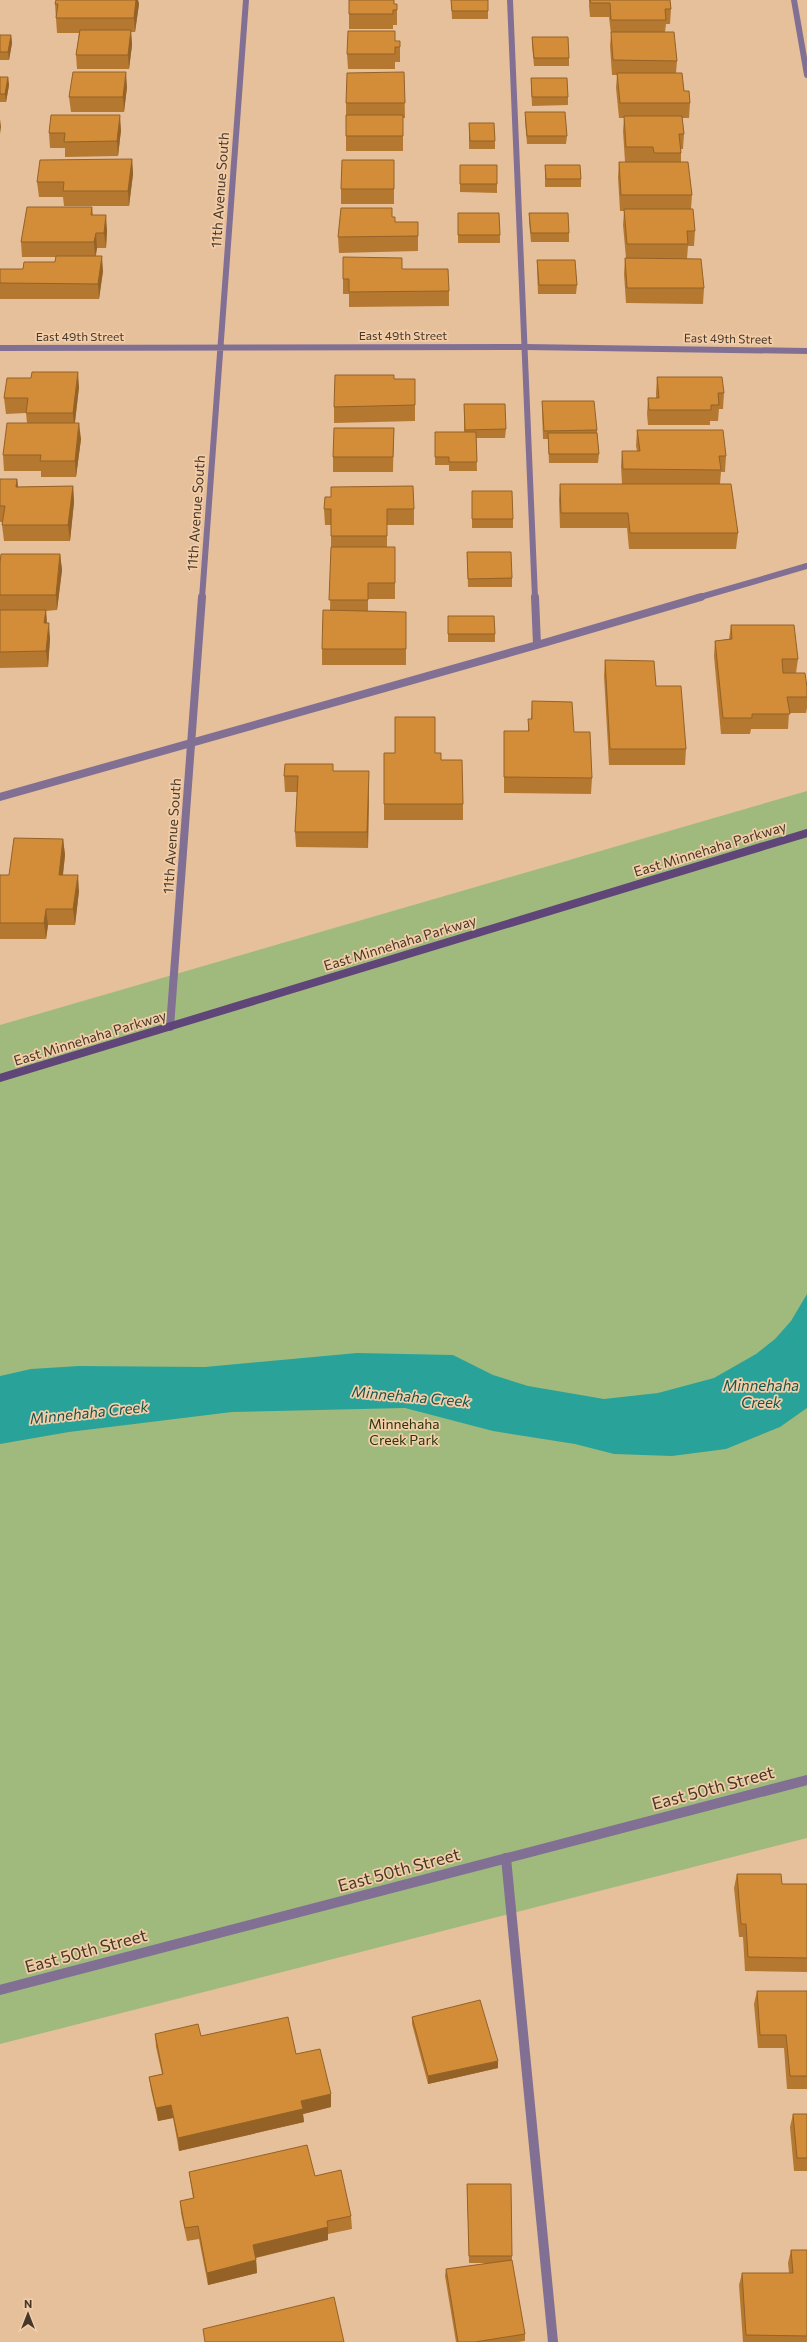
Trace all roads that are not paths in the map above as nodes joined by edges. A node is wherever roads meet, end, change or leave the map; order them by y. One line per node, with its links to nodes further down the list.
1 (246, 0): 7 (street, 11th Avenue South)
2 (510, 0): 5 (street)
3 (794, 0): 4 (street)
4 (807, 74)
5 (524, 347): 7 (street, East 49th Street); 8 (street, East 49th Street); 10 (street)
6 (0, 348): 7 (street, East 49th Street)
7 (220, 348): 11 (street, 11th Avenue South)
8 (807, 351)
9 (807, 566): 10 (street)
10 (537, 645): 11 (street)
11 (190, 744): 12 (street); 14 (street, 11th Avenue South)
12 (0, 797)
13 (807, 833): 14 (street, East Minnehaha Parkway)
14 (170, 1027): 15 (street, East Minnehaha Parkway)
15 (0, 1078)
16 (807, 1780): 17 (street, East 50th Street)
17 (506, 1858): 18 (street, East 50th Street); 19 (street)
18 (0, 1990)
19 (553, 2342)

